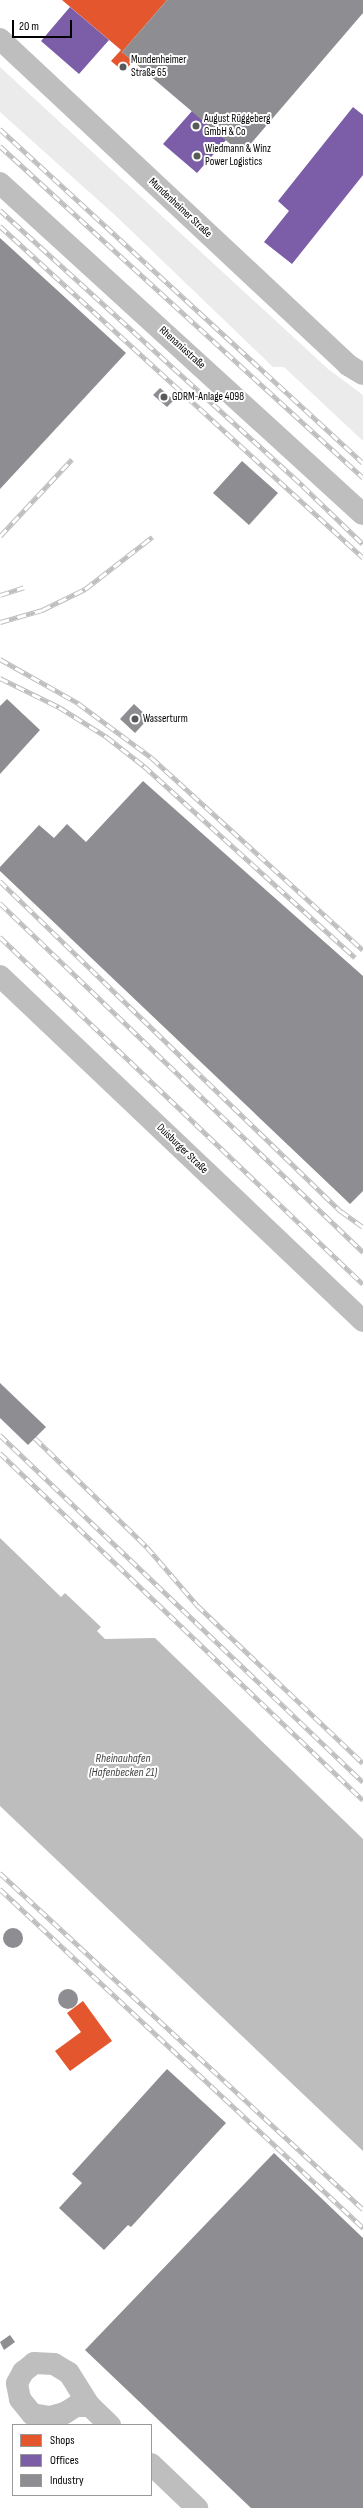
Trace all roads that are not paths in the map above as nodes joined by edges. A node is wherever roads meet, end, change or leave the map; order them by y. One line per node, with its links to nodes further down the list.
1 (0, 39): 3 (street, Mundenheimer Straße)
2 (0, 183): 4 (street, Rhenaniastraße)
3 (363, 374)
4 (363, 514)
5 (0, 976): 6 (street, Duisburger Straße)
6 (363, 1321)
7 (90, 2406): 8 (street)
8 (109, 2424)
9 (152, 2465): 10 (street)
10 (197, 2508)

